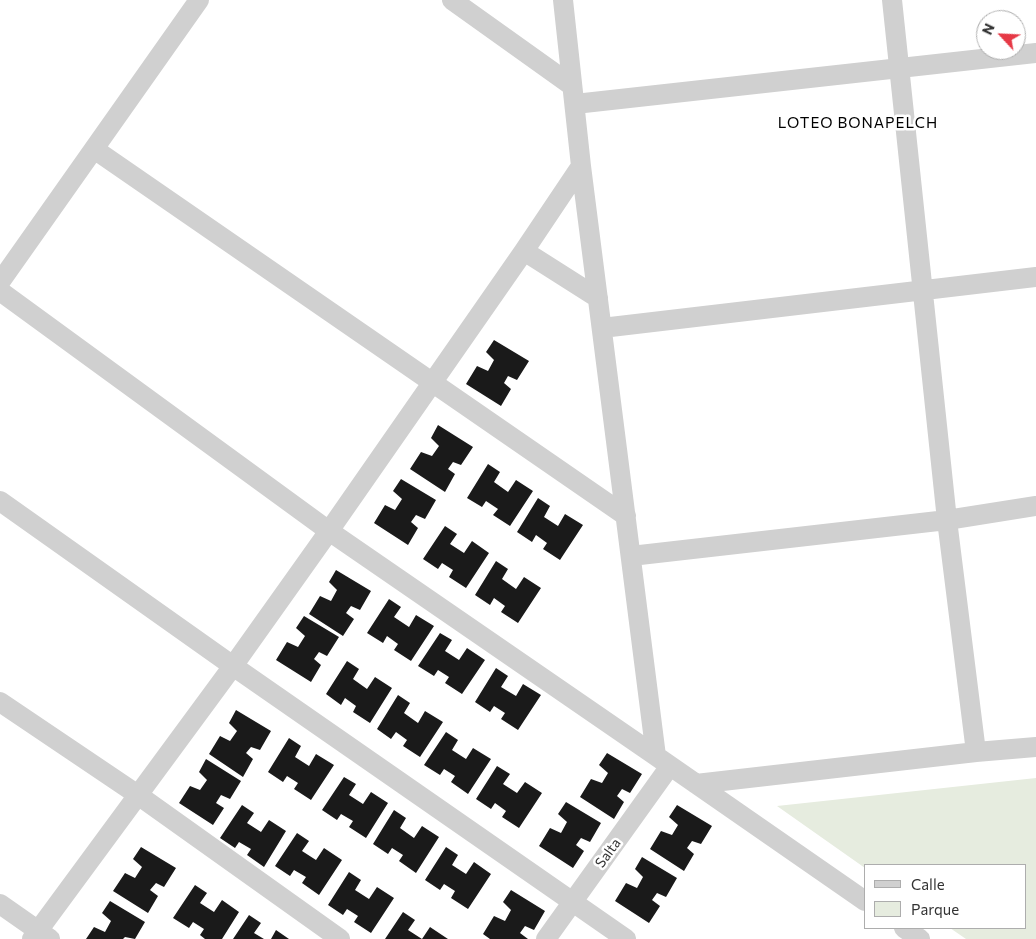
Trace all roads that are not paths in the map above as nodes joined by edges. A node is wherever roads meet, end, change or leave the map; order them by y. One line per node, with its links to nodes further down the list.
1 (199, 0): 9 (street)
2 (452, 0): 7 (street)
3 (563, 0): 7 (street)
4 (892, 0): 6 (street)
5 (1036, 53): 6 (street)
6 (899, 69): 8 (street); 14 (street)
7 (571, 85): 8 (street)
8 (575, 104): 10 (street)
9 (94, 149): 13 (street); 18 (street)
10 (581, 166): 11 (street); 16 (street)
11 (524, 252): 16 (street); 18 (street)
12 (1036, 277): 14 (street)
13 (0, 282)
14 (924, 290): 17 (street); 22 (street)
15 (0, 291): 23 (street)
16 (598, 298): 17 (street)
17 (602, 328): 21 (street)
18 (432, 383): 21 (street); 23 (street)
19 (0, 501): 25 (street)
20 (1036, 506): 22 (street)
21 (626, 516): 24 (street)
22 (948, 520): 24 (street); 28 (street)
23 (329, 531): 25 (street); 29 (street)
24 (631, 556): 29 (street)
25 (233, 666): 31 (street); 33 (street)
26 (0, 702): 31 (street)
27 (1036, 747): 28 (street)
28 (976, 752): 30 (street)
29 (663, 761): 30 (street); 33 (street, Salta)
30 (696, 784): 32 (street)
31 (138, 795): 36 (street); 37 (street)
32 (864, 900)
33 (573, 902): 38 (street, Salta); 39 (street)
34 (0, 904): 36 (street)
35 (905, 929): 40 (street)
36 (40, 936)
37 (340, 939)
38 (546, 939)
39 (626, 939)
40 (920, 939)

